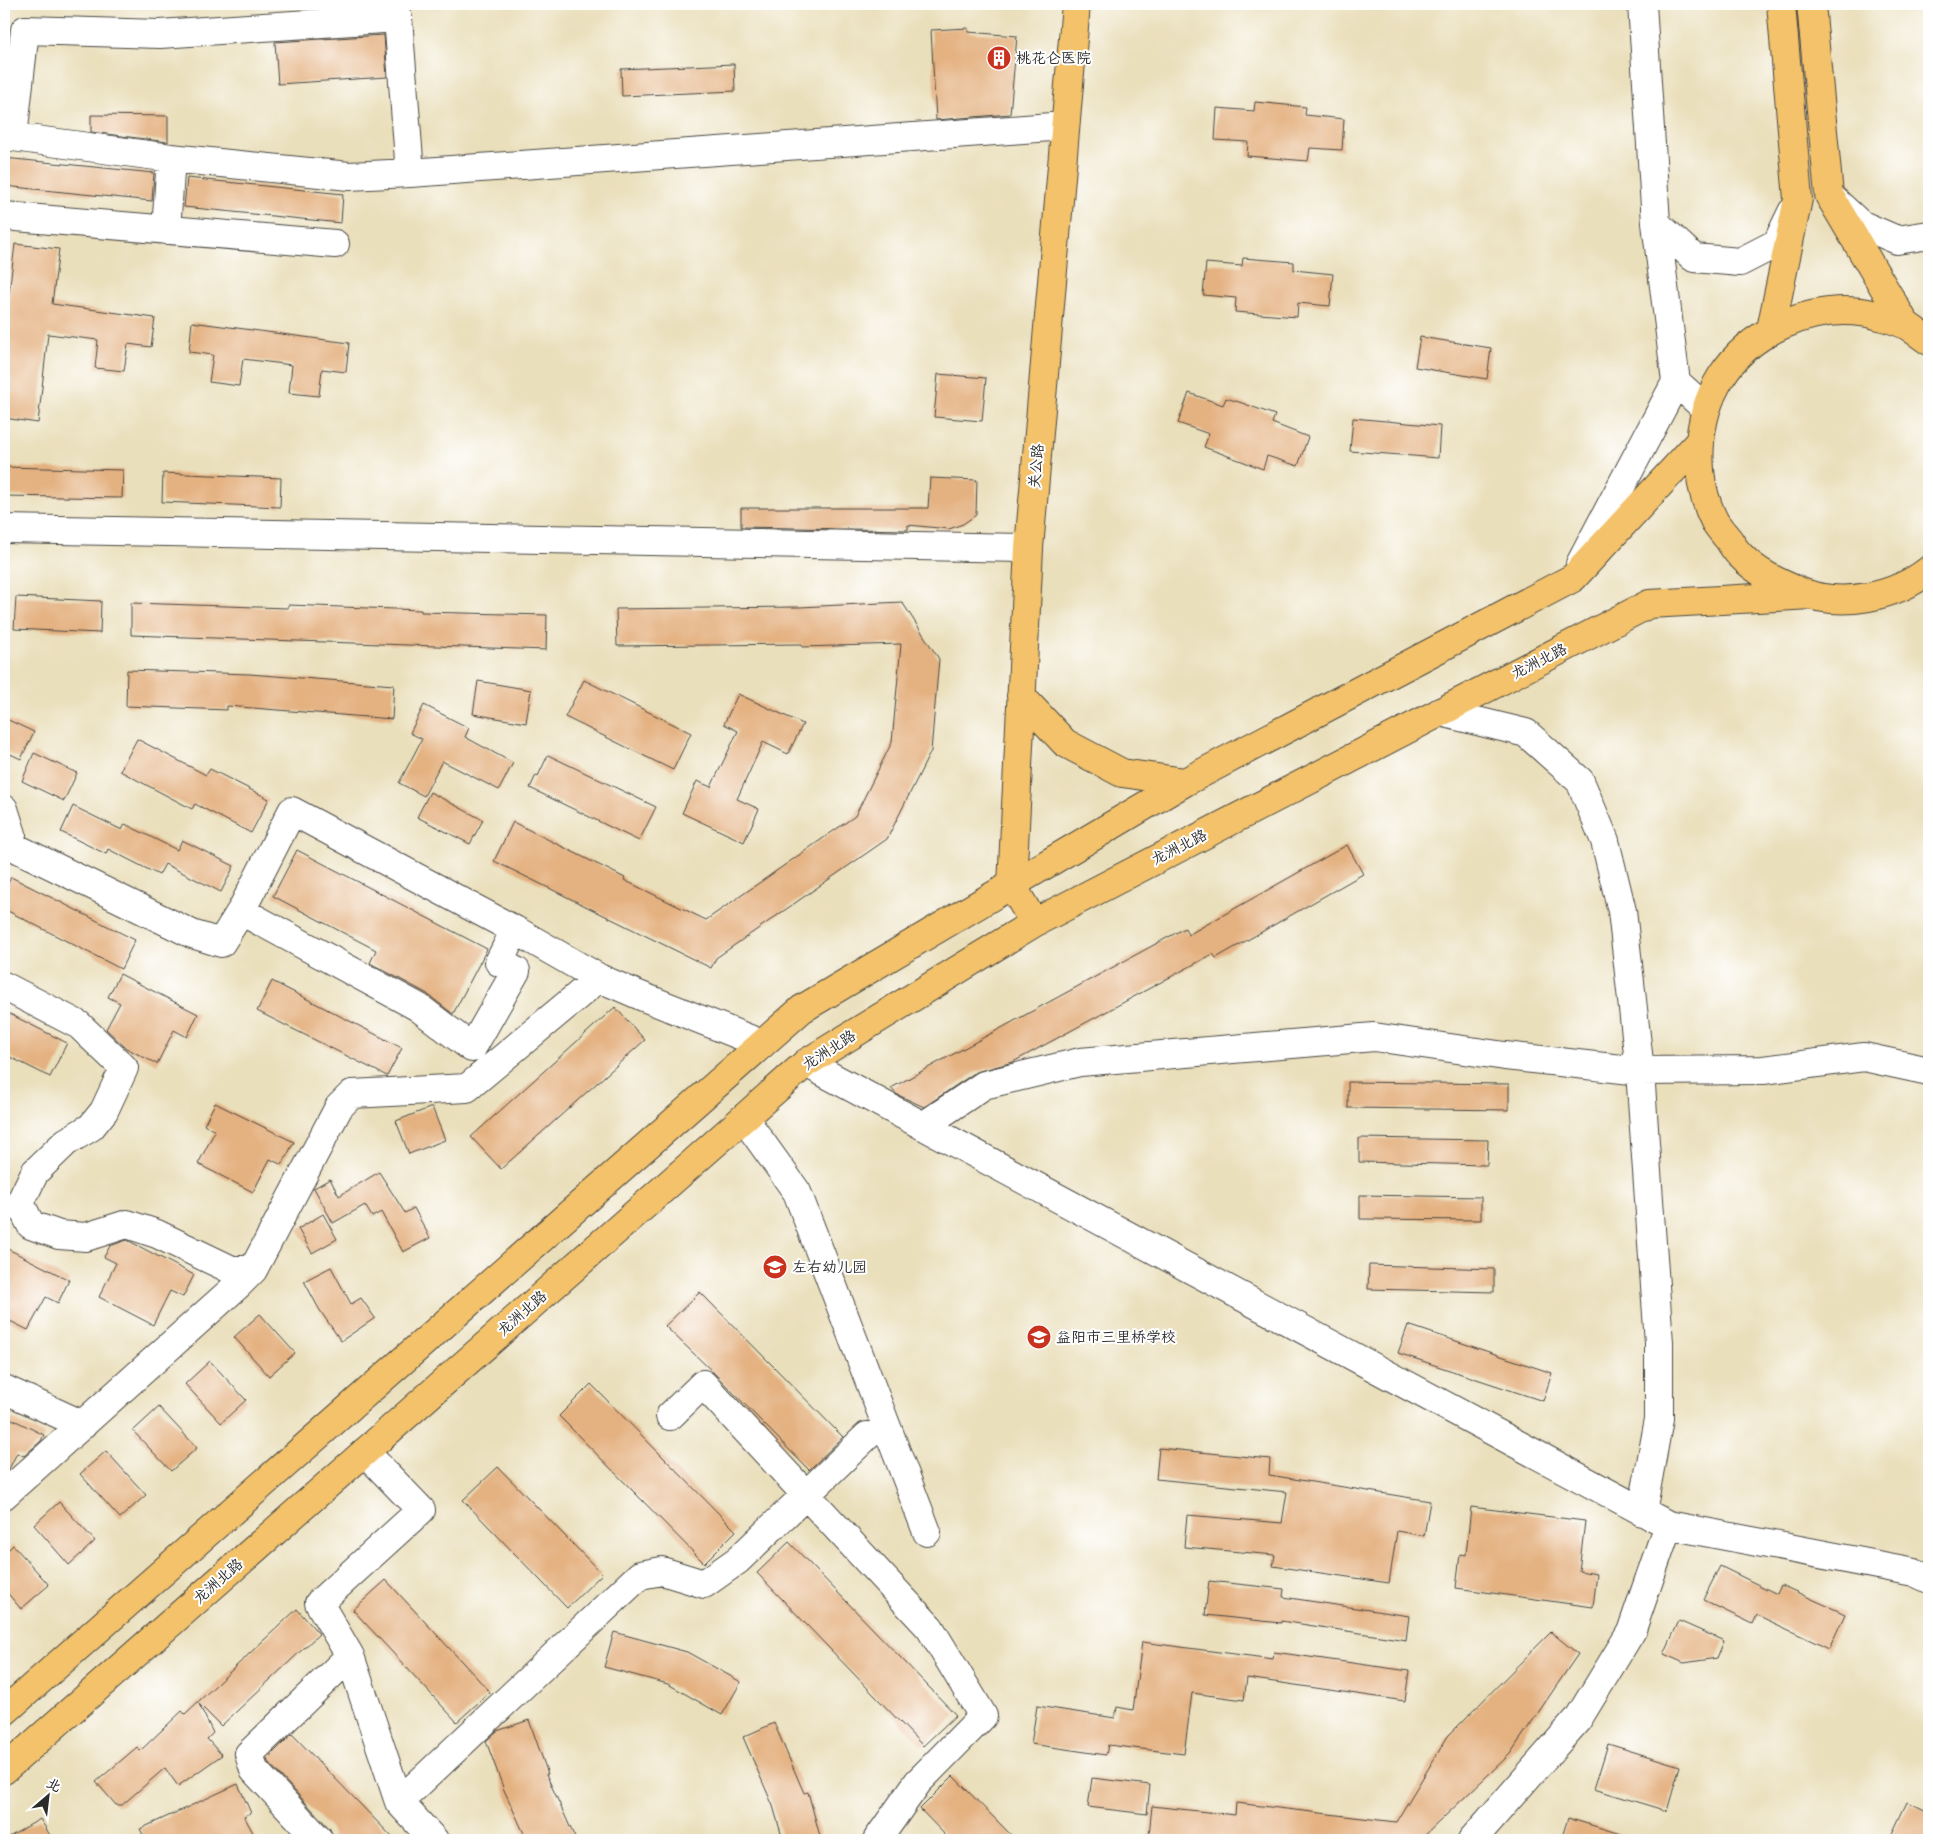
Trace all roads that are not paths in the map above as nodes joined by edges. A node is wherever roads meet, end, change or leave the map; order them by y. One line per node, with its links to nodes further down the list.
1 (1076, 4): 5 (main road, 关公路)
2 (1642, 4): 11 (street)
3 (1781, 4): 9 (main road)
4 (1812, 4): 8 (main road)
5 (1065, 126): 7 (street); 22 (main road, 关公路)
6 (171, 158): 7 (street); 7 (street); 12 (street)
7 (410, 173)
8 (1829, 195): 13 (street); 15 (main road)
9 (1798, 199): 11 (street); 16 (main road)
10 (4, 216): 12 (street)
11 (1656, 222): 18 (street)
12 (166, 230): 14 (street)
13 (1929, 235)
14 (335, 244)
15 (1906, 325): 16 (main road); 17 (main road)
16 (1771, 329): 19 (main road)
17 (1929, 341)
18 (1676, 382): 19 (street); 24 (street)
19 (1706, 409): 20 (main road)
20 (1699, 442): 24 (main road); 25 (main road)
21 (4, 529): 22 (street)
22 (1029, 548): 26 (main road, 关公路)
23 (1925, 576): 25 (main road)
24 (1573, 578): 28 (main road)
25 (1811, 595): 27 (main road, 龙洲北路)
26 (1021, 696): 28 (main road); 31 (main road, 关公路)
27 (1440, 712): 33 (main road, 龙洲北路); 39 (street)
28 (1185, 782): 31 (main road)
29 (4, 809): 30 (street)
30 (5, 845): 32 (street)
31 (1012, 885): 33 (main road); 37 (main road)
32 (241, 911): 34 (street); 34 (street)
33 (1034, 923): 38 (main road, 龙洲北路)
34 (515, 930): 35 (street)
35 (599, 978): 37 (street); 43 (street)
36 (4, 986): 43 (street)
37 (762, 1044): 56 (main road)
38 (806, 1063): 41 (main road, 龙洲北路); 42 (street)
39 (1640, 1071): 40 (street); 42 (street); 51 (street)
40 (1929, 1071)
41 (744, 1118): 48 (main road, 龙洲北路); 53 (street)
42 (923, 1126): 51 (street)
43 (253, 1270): 46 (street)
44 (4, 1389): 46 (street)
45 (670, 1416): 49 (street)
46 (83, 1425): 50 (street)
47 (867, 1436): 49 (street)
48 (365, 1452): 55 (street); 57 (main road, 龙洲北路)
49 (806, 1494): 58 (street); 61 (street)
50 (4, 1495)
51 (1642, 1512): 52 (street)
52 (1668, 1525): 54 (street); 62 (street)
53 (927, 1532)
54 (1929, 1579)
55 (350, 1656): 58 (street); 59 (street)
56 (4, 1712)
57 (4, 1770)
58 (399, 1802): 60 (street)
59 (319, 1840)
60 (434, 1840)
61 (876, 1840)
62 (1472, 1840)

